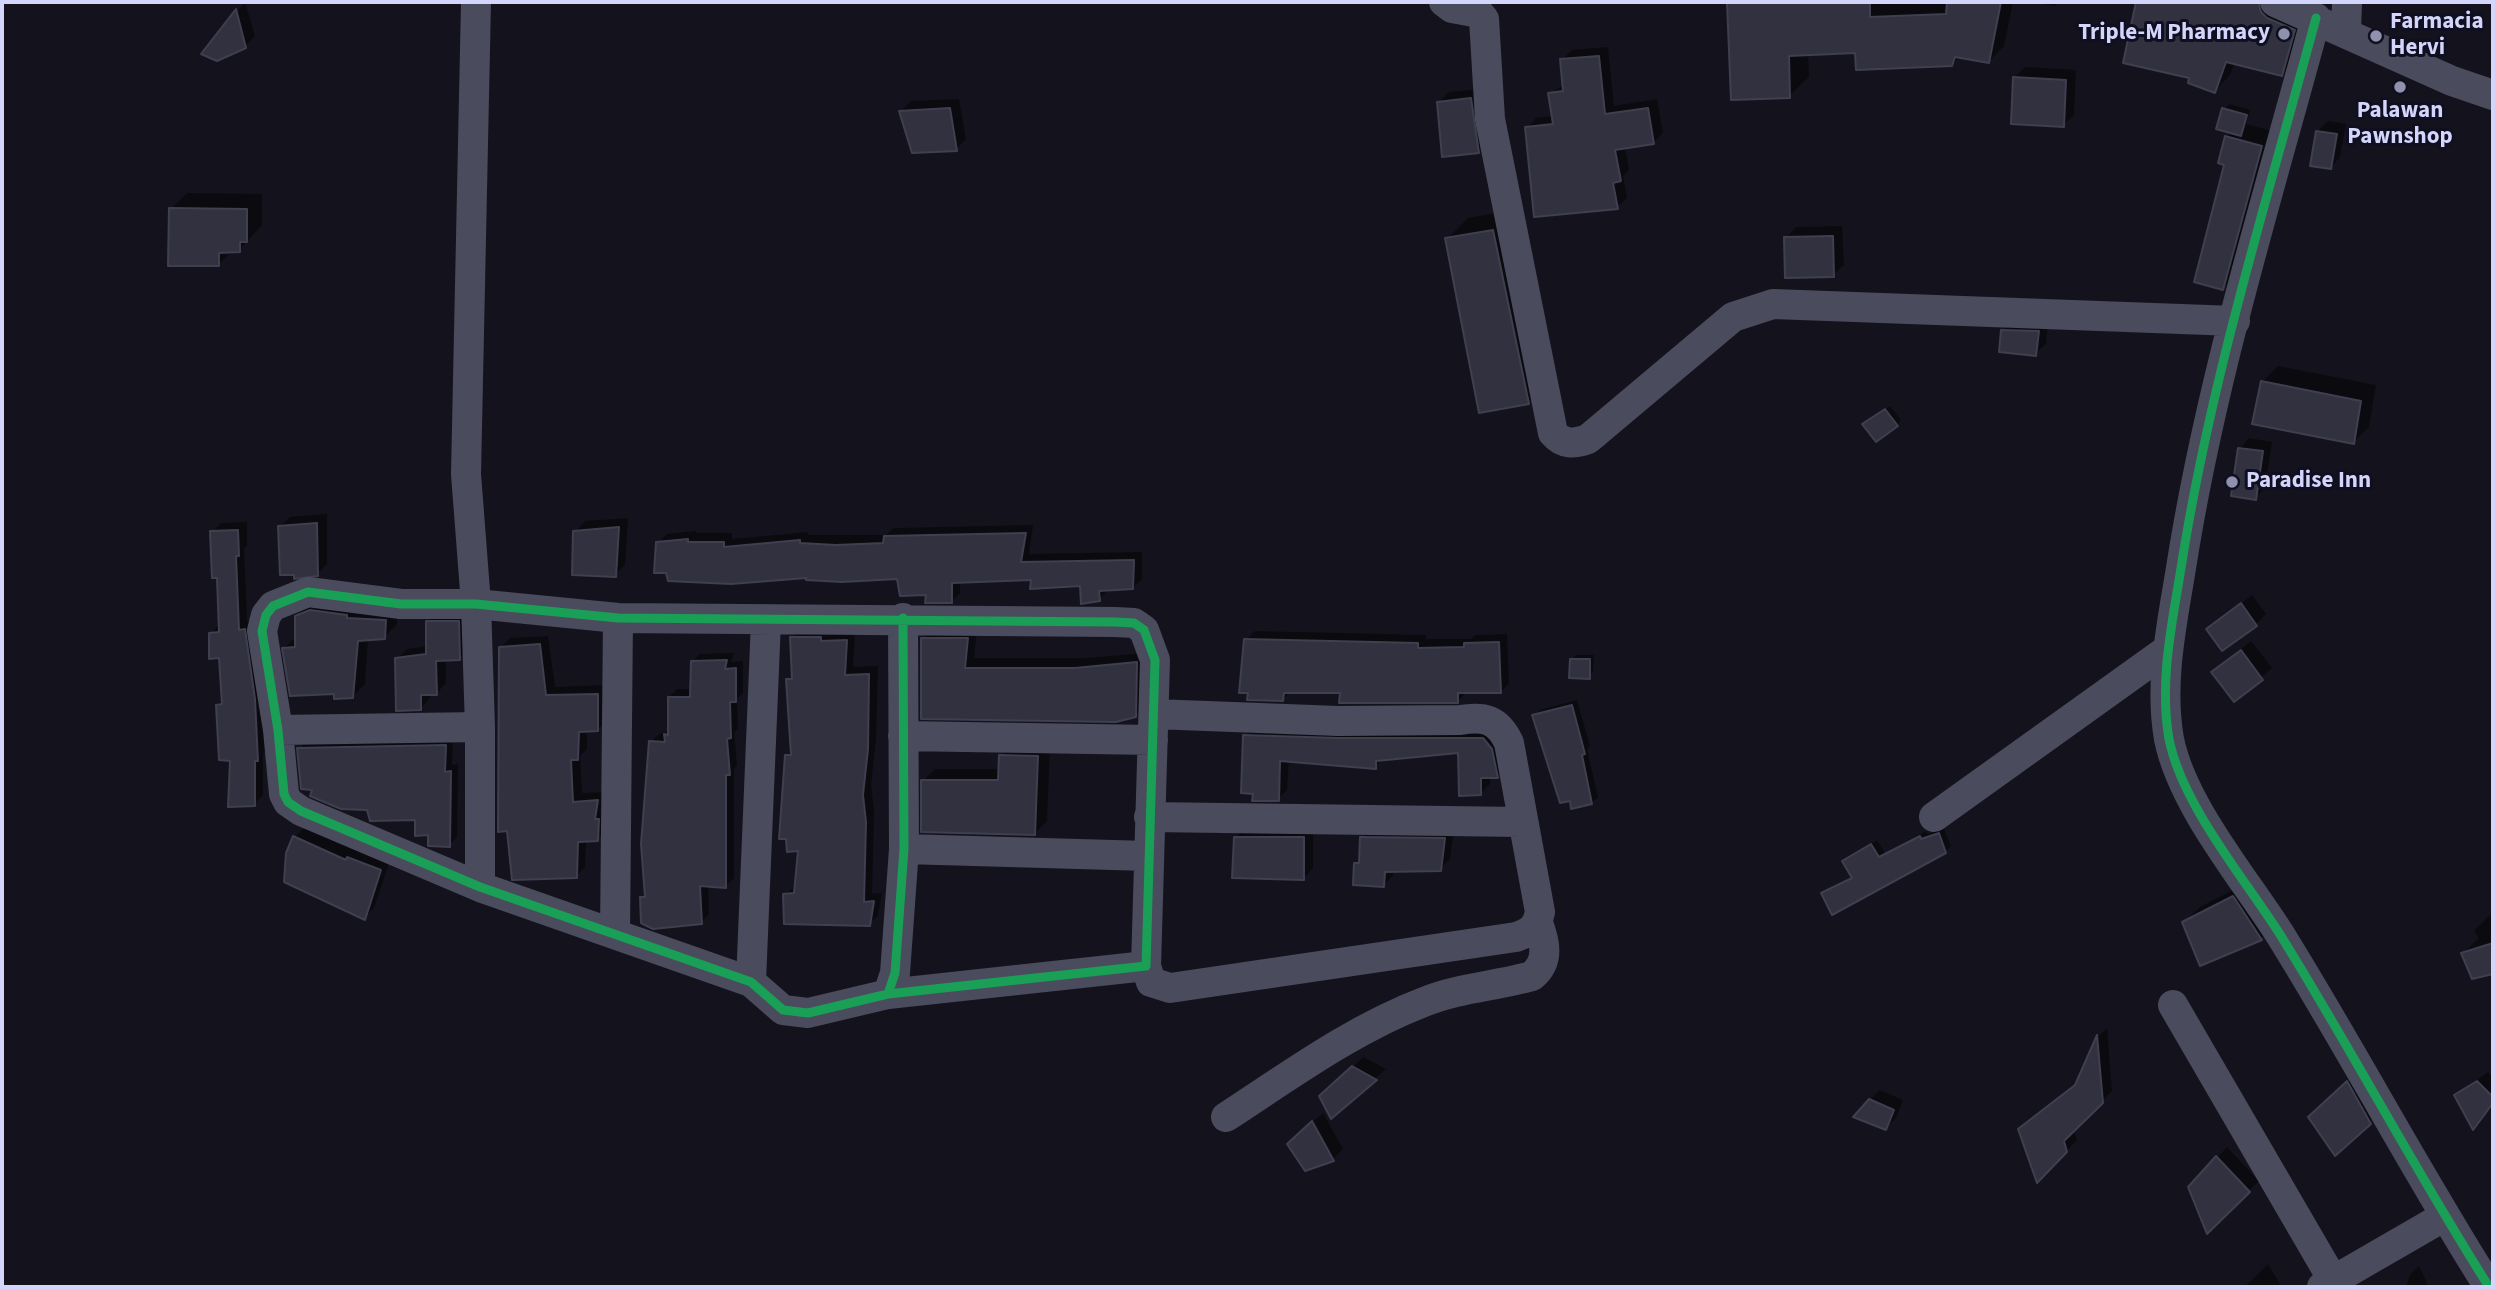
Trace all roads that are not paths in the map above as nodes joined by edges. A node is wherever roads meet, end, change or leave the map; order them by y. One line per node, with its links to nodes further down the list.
1 (476, 2): 9 (street)
2 (1444, 2): 8 (street)
3 (2275, 2): 5 (street)
4 (2347, 2): 6 (street)
5 (2316, 18): 6 (street); 8 (street)
6 (2346, 32): 7 (street)
7 (2493, 96)
8 (2235, 321): 13 (street)
9 (476, 604): 10 (street); 14 (street); 16 (street)
10 (618, 618): 12 (street); 25 (street)
11 (903, 618): 12 (street); 15 (street); 17 (street)
12 (766, 621): 27 (street)
13 (2167, 650): 19 (street); 31 (street)
14 (481, 727): 16 (street); 23 (street)
15 (1154, 727): 17 (street); 18 (street); 20 (street)
16 (278, 730): 23 (street)
17 (903, 736): 21 (street)
18 (1149, 817): 20 (street); 22 (street)
19 (1934, 817)
20 (1521, 822): 24 (street)
21 (904, 849): 22 (street); 28 (street)
22 (1148, 856): 26 (street)
23 (480, 887): 25 (street)
24 (1538, 923): 26 (street); 30 (street)
25 (615, 934): 27 (street)
26 (1146, 966): 28 (street)
27 (751, 982): 28 (street)
28 (888, 994)
29 (2173, 1005): 32 (street)
30 (1226, 1117)
31 (2445, 1216): 32 (street); 33 (street)
32 (2331, 1285)
33 (2489, 1287)

